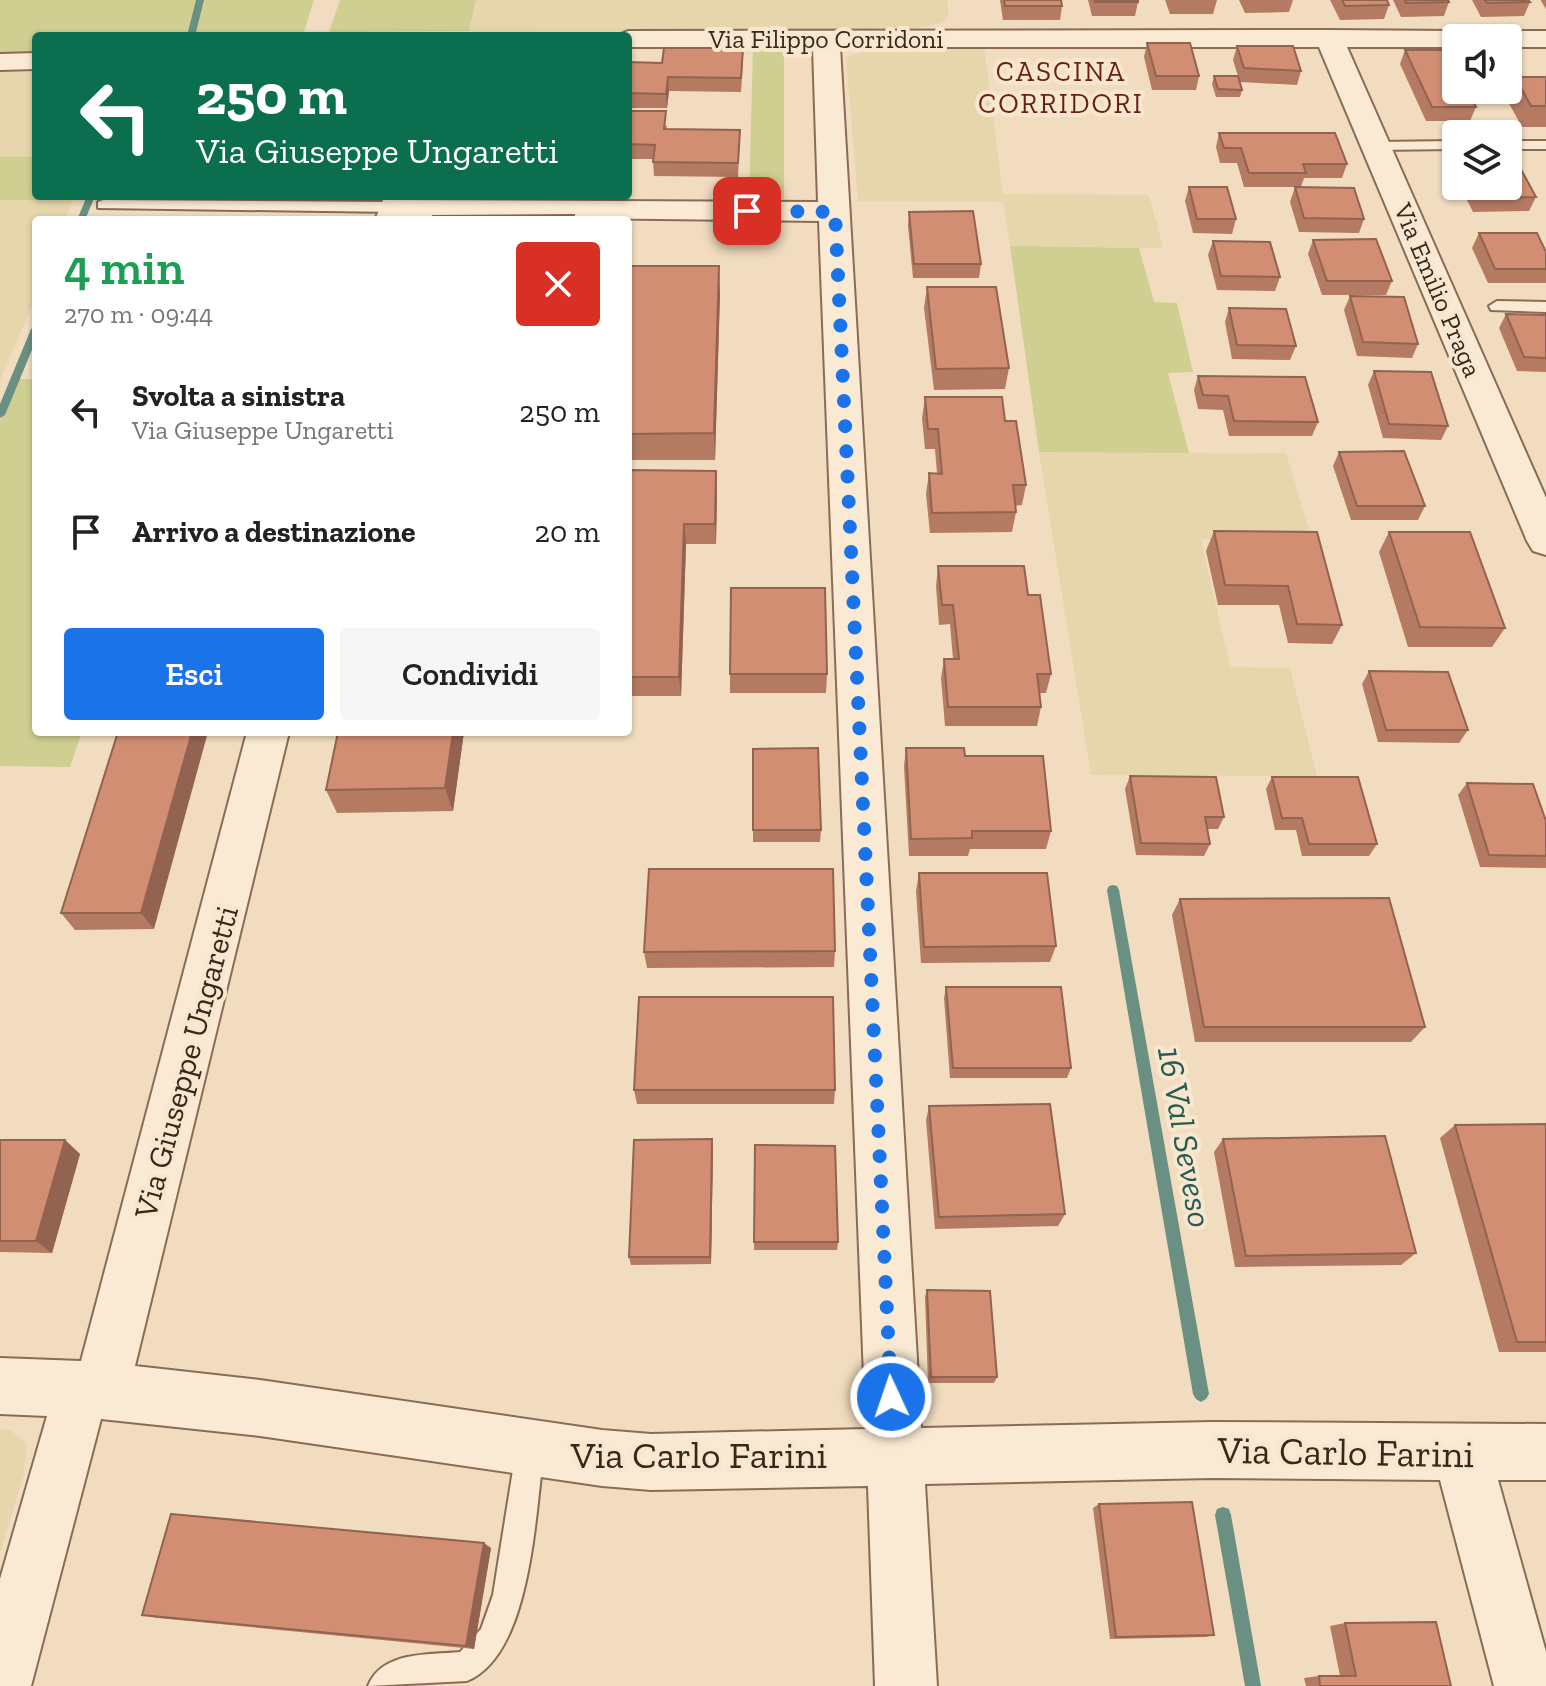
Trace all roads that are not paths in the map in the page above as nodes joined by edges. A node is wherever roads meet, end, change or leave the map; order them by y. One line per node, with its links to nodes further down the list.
1 (1329, 38): 3 (street, Via Filippo Corridoni); 4 (street, Via Filippo Corridoni); 12 (street, Via Emilio Praga)
2 (632, 39): 3 (street, Via Filippo Corridoni)
3 (826, 39): 14 (street)
4 (1442, 39)
5 (1522, 39): 6 (street)
6 (1546, 39)
7 (32, 61): 8 (street)
8 (0, 62)
9 (1442, 145): 12 (lane)
10 (1522, 145): 11 (lane)
11 (1546, 145)
12 (1376, 146): 18 (street, Via Emilio Praga)
13 (103, 205): 15 (lane)
14 (835, 212): 15 (street); 26 (street)
15 (392, 214)
16 (1497, 306): 17 (lane)
17 (1546, 307)
18 (1538, 504): 19 (street, Via Emilio Praga)
19 (1546, 541)
20 (267, 736): 22 (street, Via Giuseppe Ungaretti)
21 (0, 1386): 22 (street, Via Carlo Farini)
22 (91, 1390): 23 (street, Via Carlo Farini); 27 (street, Via Giuseppe Ungaretti)
23 (530, 1451): 26 (street, Via Carlo Farini); 28 (lane)
24 (1546, 1452): 25 (street, Via Carlo Farini)
25 (1462, 1454): 26 (street, Via Carlo Farini); 30 (street)
26 (894, 1455): 29 (street)
27 (0, 1686)
28 (383, 1686)
29 (906, 1686)
30 (1525, 1686)

